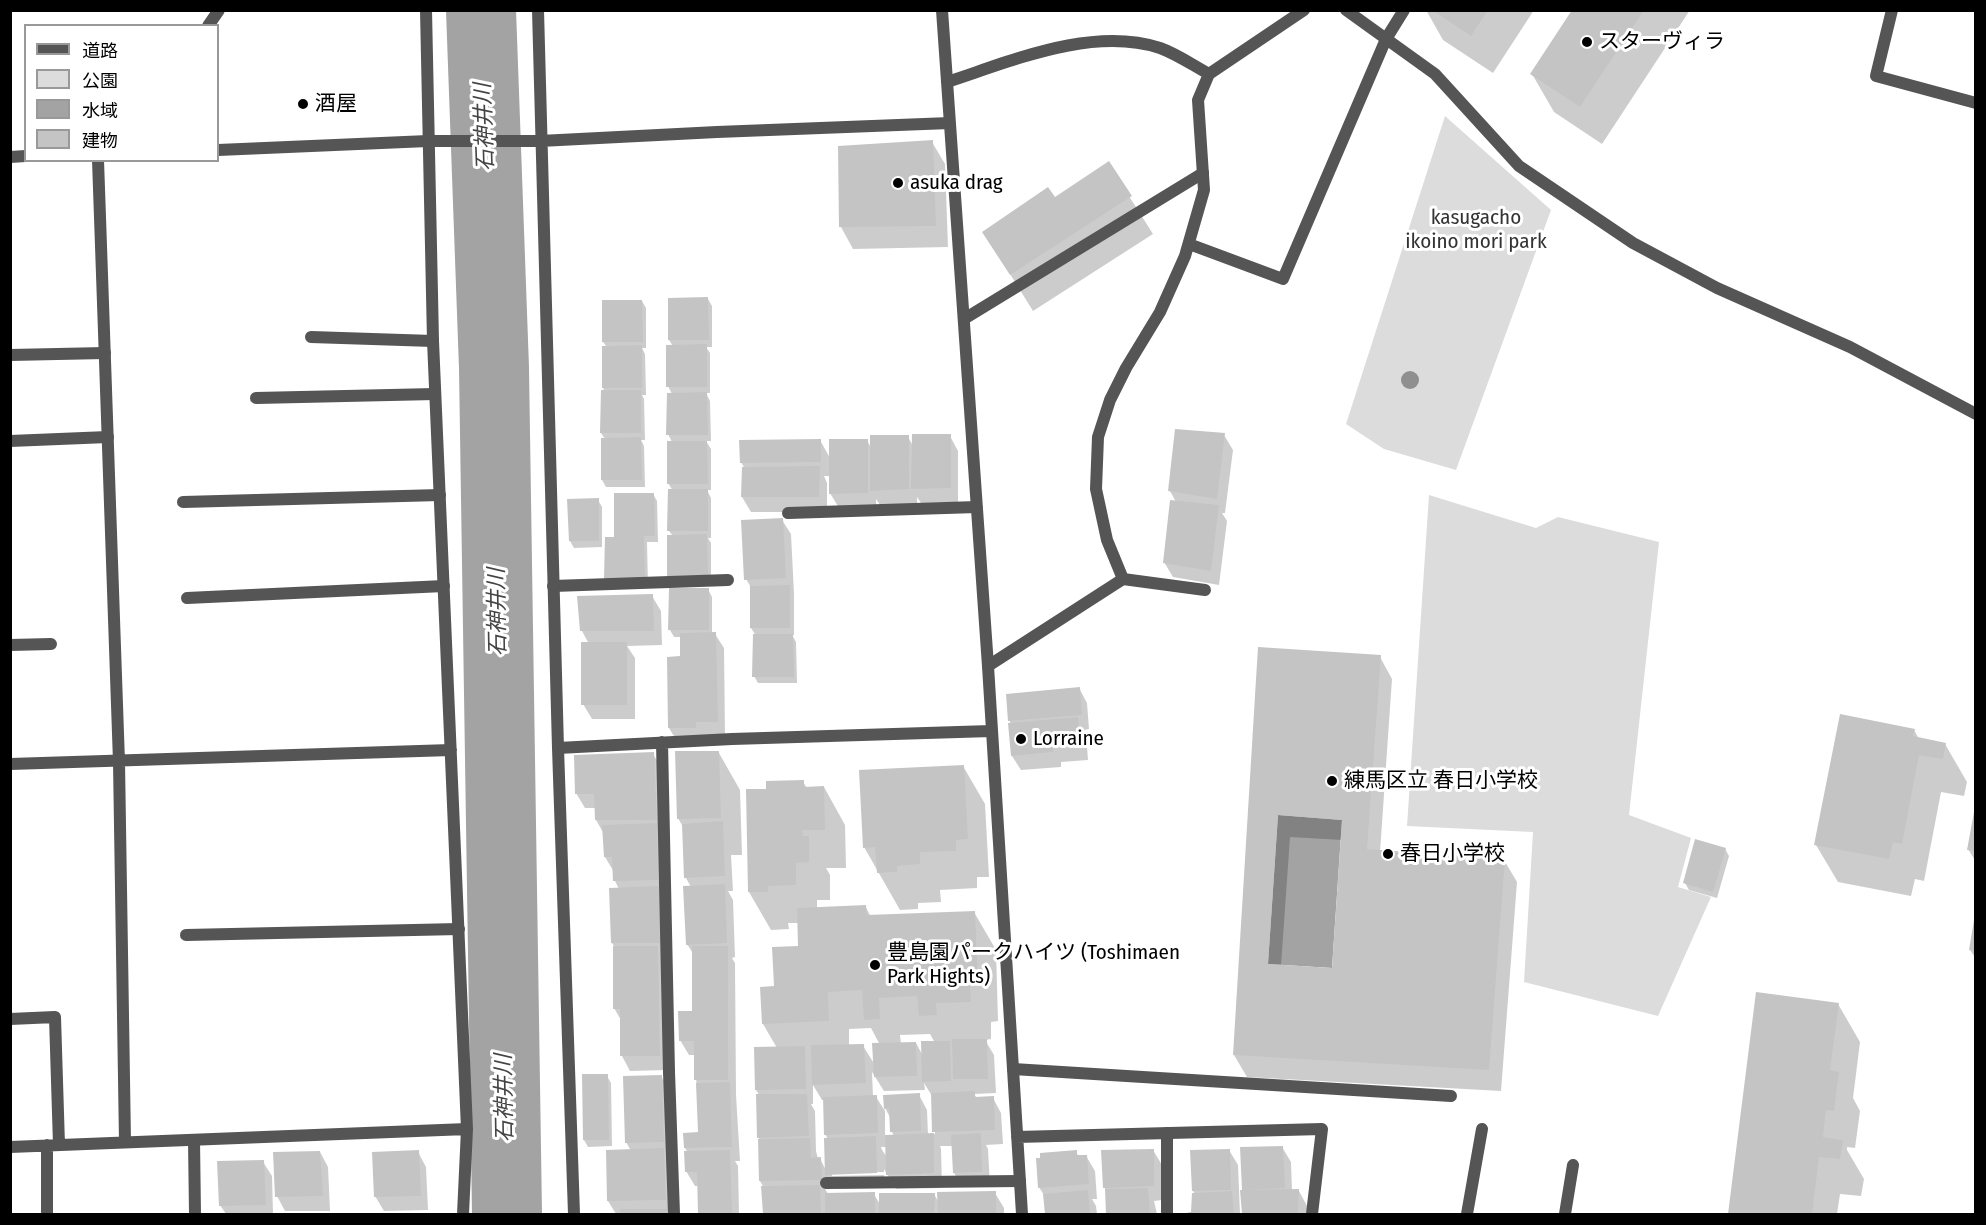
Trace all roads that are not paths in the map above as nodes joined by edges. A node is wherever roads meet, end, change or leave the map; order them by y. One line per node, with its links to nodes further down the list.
1 (219, 10): 9 (street)
2 (426, 10): 15 (street)
3 (538, 10): 16 (street)
4 (942, 10): 12 (street)
5 (1304, 10): 11 (street)
6 (1346, 10): 10 (street)
7 (1404, 10): 10 (street)
8 (1892, 10): 13 (street)
9 (209, 24)
10 (1386, 39): 20 (street); 28 (street)
11 (1209, 74): 12 (street); 19 (street)
12 (947, 82): 14 (street)
13 (1976, 103)
14 (950, 123): 16 (street); 21 (street)
15 (428, 141): 16 (street); 17 (street); 23 (street)
16 (540, 141): 38 (street)
17 (219, 150)
18 (98, 162): 24 (street)
19 (1203, 173): 20 (street); 21 (street)
20 (1189, 244): 35 (street)
21 (964, 319): 33 (street)
22 (311, 337): 23 (street)
23 (433, 341): 26 (street)
24 (105, 353): 25 (street); 29 (street)
25 (10, 355)
26 (435, 394): 27 (street); 31 (street)
27 (256, 398)
28 (1976, 414)
29 (108, 437): 30 (street); 48 (street)
30 (10, 441)
31 (440, 495): 32 (street); 37 (street)
32 (183, 502)
33 (977, 507): 34 (street); 43 (street)
34 (788, 513)
35 (1123, 579): 39 (street); 43 (street)
36 (728, 580): 38 (street)
37 (444, 586): 40 (street); 47 (street)
38 (553, 586): 46 (street)
39 (1205, 590)
40 (187, 598)
41 (51, 644): 42 (street)
42 (10, 645)
43 (988, 666): 44 (street)
44 (992, 731): 45 (street); 53 (street)
45 (662, 742): 46 (street); 70 (street)
46 (558, 748): 69 (street)
47 (451, 750): 48 (street); 50 (street)
48 (118, 762): 49 (street); 60 (street)
49 (10, 764)
50 (459, 929): 51 (street); 55 (street)
51 (186, 935)
52 (10, 1019): 61 (street)
53 (1012, 1069): 54 (street); 58 (street)
54 (1451, 1096)
55 (467, 1129): 59 (street); 68 (street)
56 (1482, 1129): 74 (street)
57 (1167, 1133): 58 (street); 72 (street); 73 (street)
58 (1017, 1137): 64 (street)
59 (194, 1140): 60 (street); 67 (street)
60 (125, 1142): 61 (street)
61 (53, 1145): 62 (street); 66 (street)
62 (10, 1146)
63 (1574, 1165): 75 (street)
64 (1020, 1181): 65 (street); 71 (street)
65 (826, 1183)
66 (47, 1215)
67 (195, 1215)
68 (463, 1215)
69 (574, 1215)
70 (674, 1215)
71 (1022, 1215)
72 (1167, 1215)
73 (1312, 1215)
74 (1467, 1215)
75 (1565, 1215)

